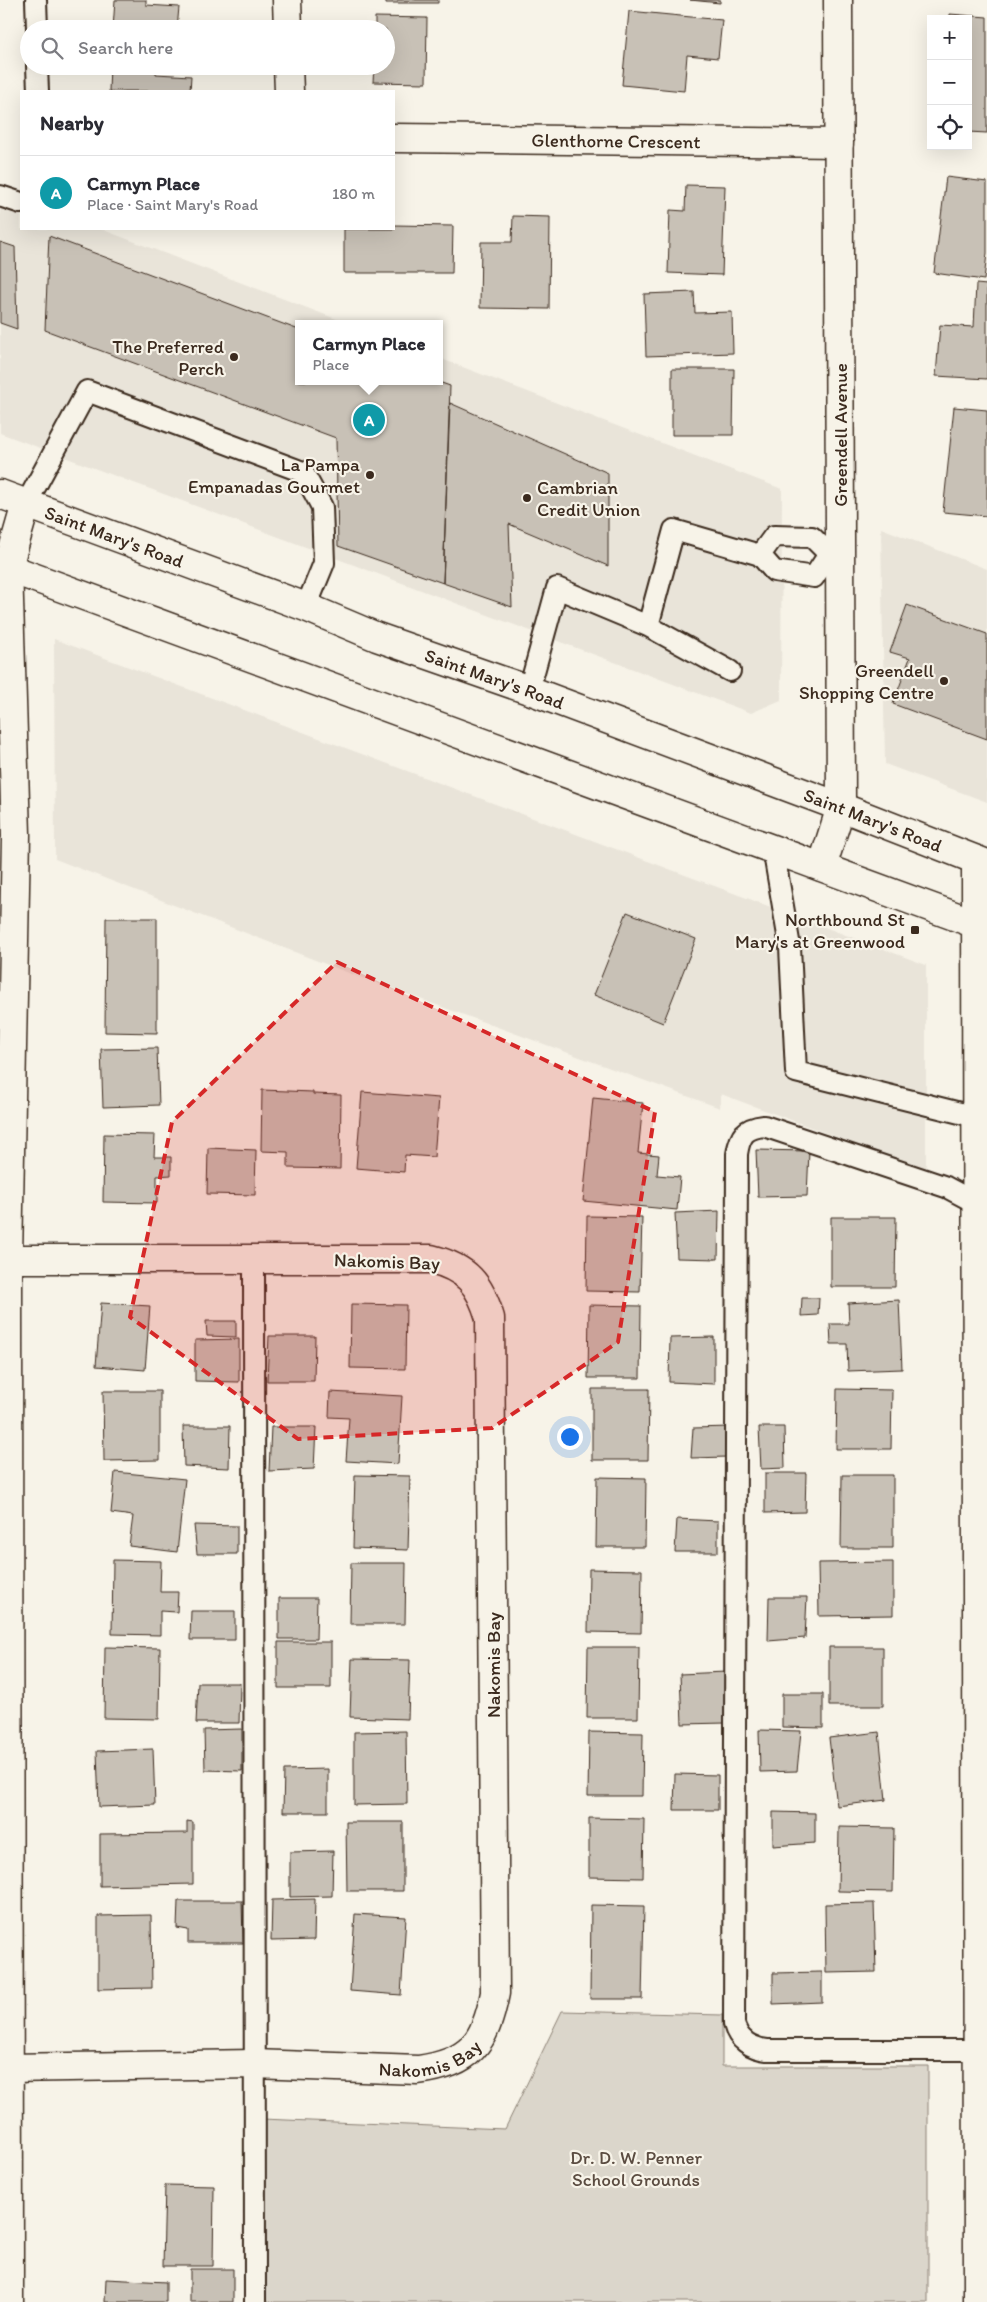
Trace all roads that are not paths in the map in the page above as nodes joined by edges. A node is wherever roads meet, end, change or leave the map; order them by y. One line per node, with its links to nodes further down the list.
1 (36, 0): 4 (lane)
2 (287, 0): 5 (street)
3 (838, 0): 11 (street, Greendell Avenue)
4 (37, 20)
5 (288, 20)
6 (37, 75): 8 (lane)
7 (288, 75): 9 (street)
8 (38, 90)
9 (289, 90)
10 (395, 138): 11 (street, Glenthorne Crescent)
11 (838, 143): 16 (street, Greendell Avenue)
12 (0, 196): 13 (lane)
13 (20, 203)
14 (0, 494): 15 (street, Saint Mary's Road)
15 (26, 504): 18 (street); 19 (street, Saint Mary's Road); 19 (lane)
16 (834, 554): 17 (lane); 17 (lane); 23 (street, Greendell Avenue)
17 (760, 555): 20 (lane)
18 (4, 566): 24 (street); 25 (street)
19 (306, 607): 22 (street, Saint Mary's Road)
20 (648, 626): 21 (lane); 22 (lane)
21 (730, 671)
22 (529, 690): 23 (street, Saint Mary's Road)
23 (841, 807): 26 (street, Saint Mary's Road); 27 (street, Greendell Avenue)
24 (8, 831): 33 (street)
25 (773, 848): 27 (street); 29 (lane)
26 (982, 862): 28 (street)
27 (822, 867): 28 (street)
28 (981, 926): 29 (street)
29 (976, 1117): 30 (street)
30 (982, 1175): 31 (street)
31 (976, 1203): 34 (street); 36 (lane)
32 (254, 1258): 33 (street, Nakomis Bay); 37 (lane); 37 (street, Nakomis Bay)
33 (8, 1259): 38 (street)
34 (982, 1384): 35 (street)
35 (982, 1505): 36 (street)
36 (978, 2050): 41 (street)
37 (254, 2064): 38 (street, Nakomis Bay); 40 (lane)
38 (5, 2071): 39 (street)
39 (9, 2302)
40 (255, 2302)
41 (978, 2302)

